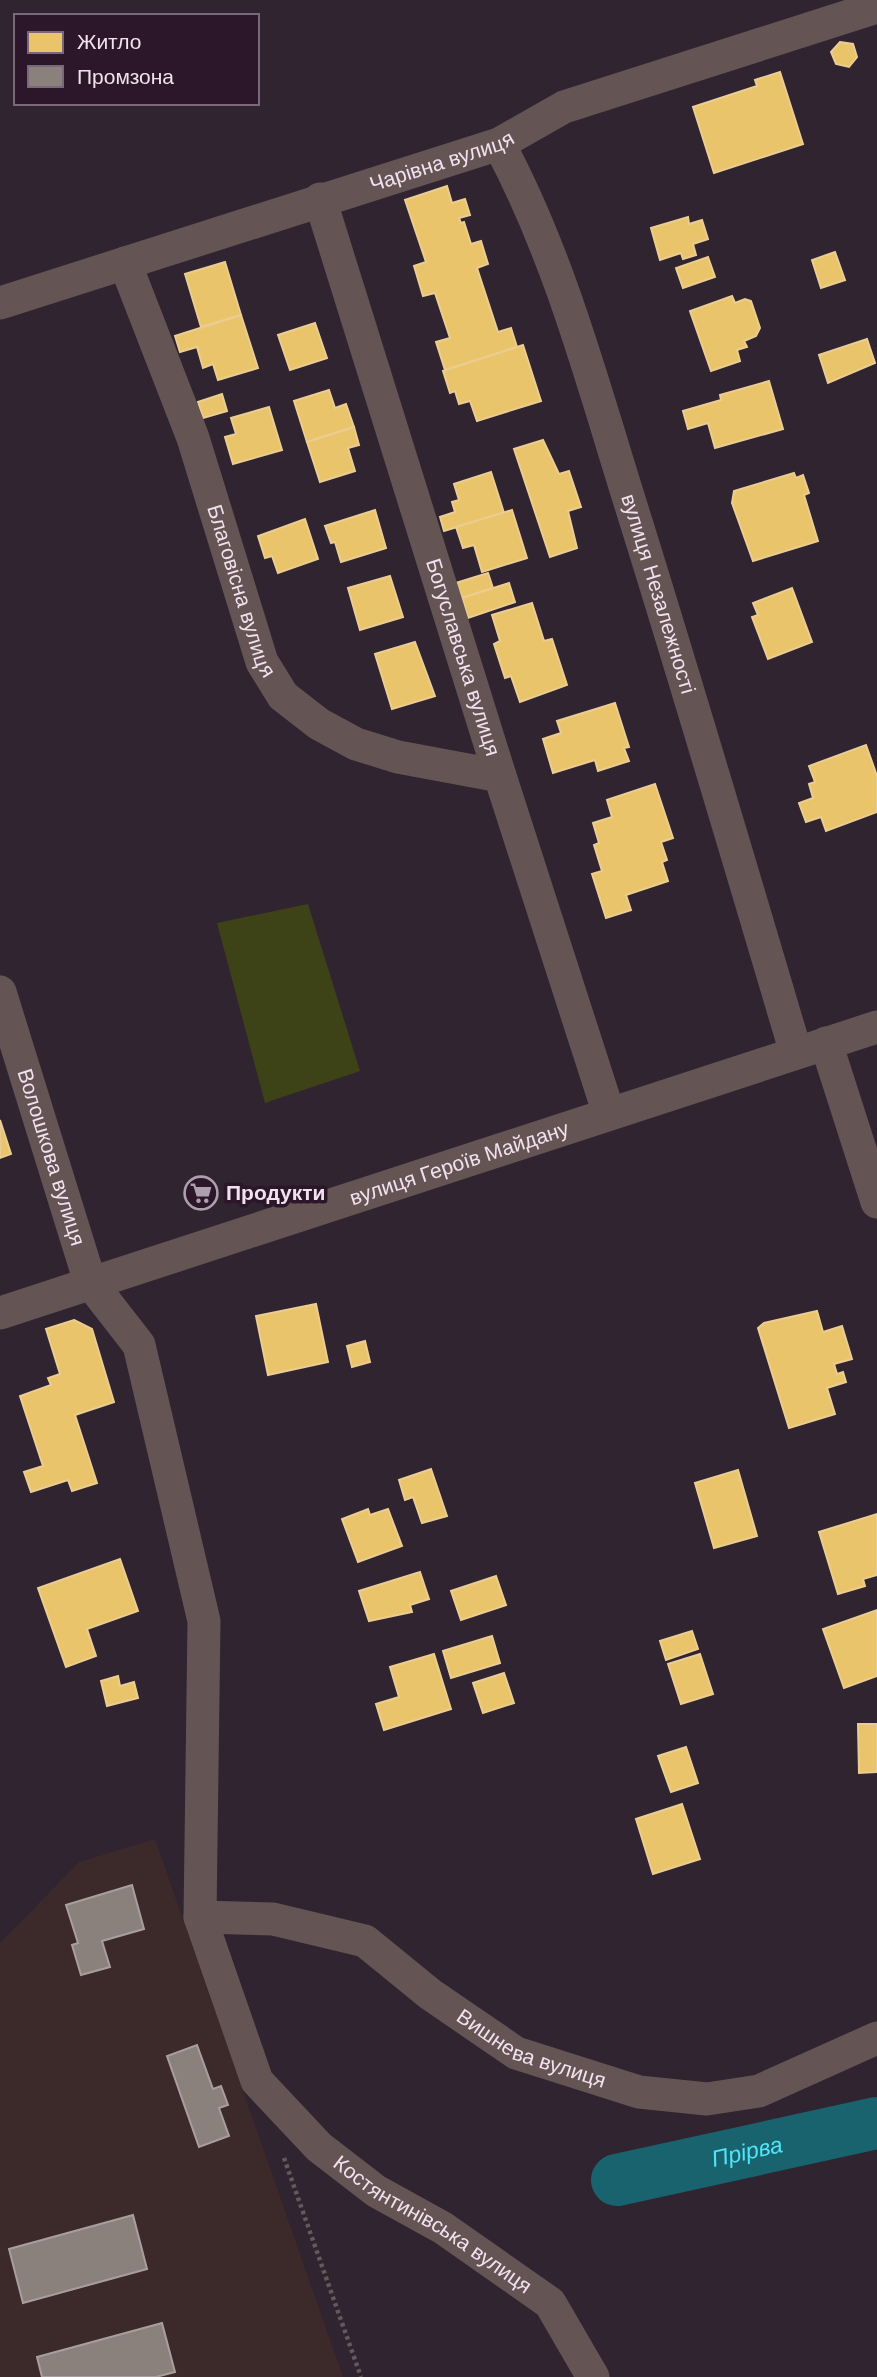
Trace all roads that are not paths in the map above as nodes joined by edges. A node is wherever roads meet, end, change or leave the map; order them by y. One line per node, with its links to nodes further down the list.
1 (877, 7): 2 (street, Чарівна вулиця)
2 (499, 144): 3 (street, Чарівна вулиця); 9 (street, вулиця Незалежності)
3 (320, 199): 4 (street, Чарівна вулиця); 6 (street, Богуславська вулиця)
4 (125, 263): 5 (street, Чарівна вулиця); 6 (street, Благовісна вулиця)
5 (0, 303)
6 (500, 776): 10 (street, Богуславська вулиця)
7 (0, 992): 12 (street, Волошкова вулиця)
8 (877, 1027): 9 (street, вулиця Героїв Майдану)
9 (811, 1048): 10 (street, вулиця Героїв Майдану); 11 (street, вулиця Незалежності)
10 (609, 1114): 12 (street, вулиця Героїв Майдану)
11 (877, 1202)
12 (90, 1282): 13 (street, вулиця Героїв Майдану); 14 (street)
13 (0, 1313)
14 (200, 1917): 15 (street, Вишнева вулиця); 16 (street, Костянтинівська вулиця)
15 (877, 2038)
16 (593, 2377)

